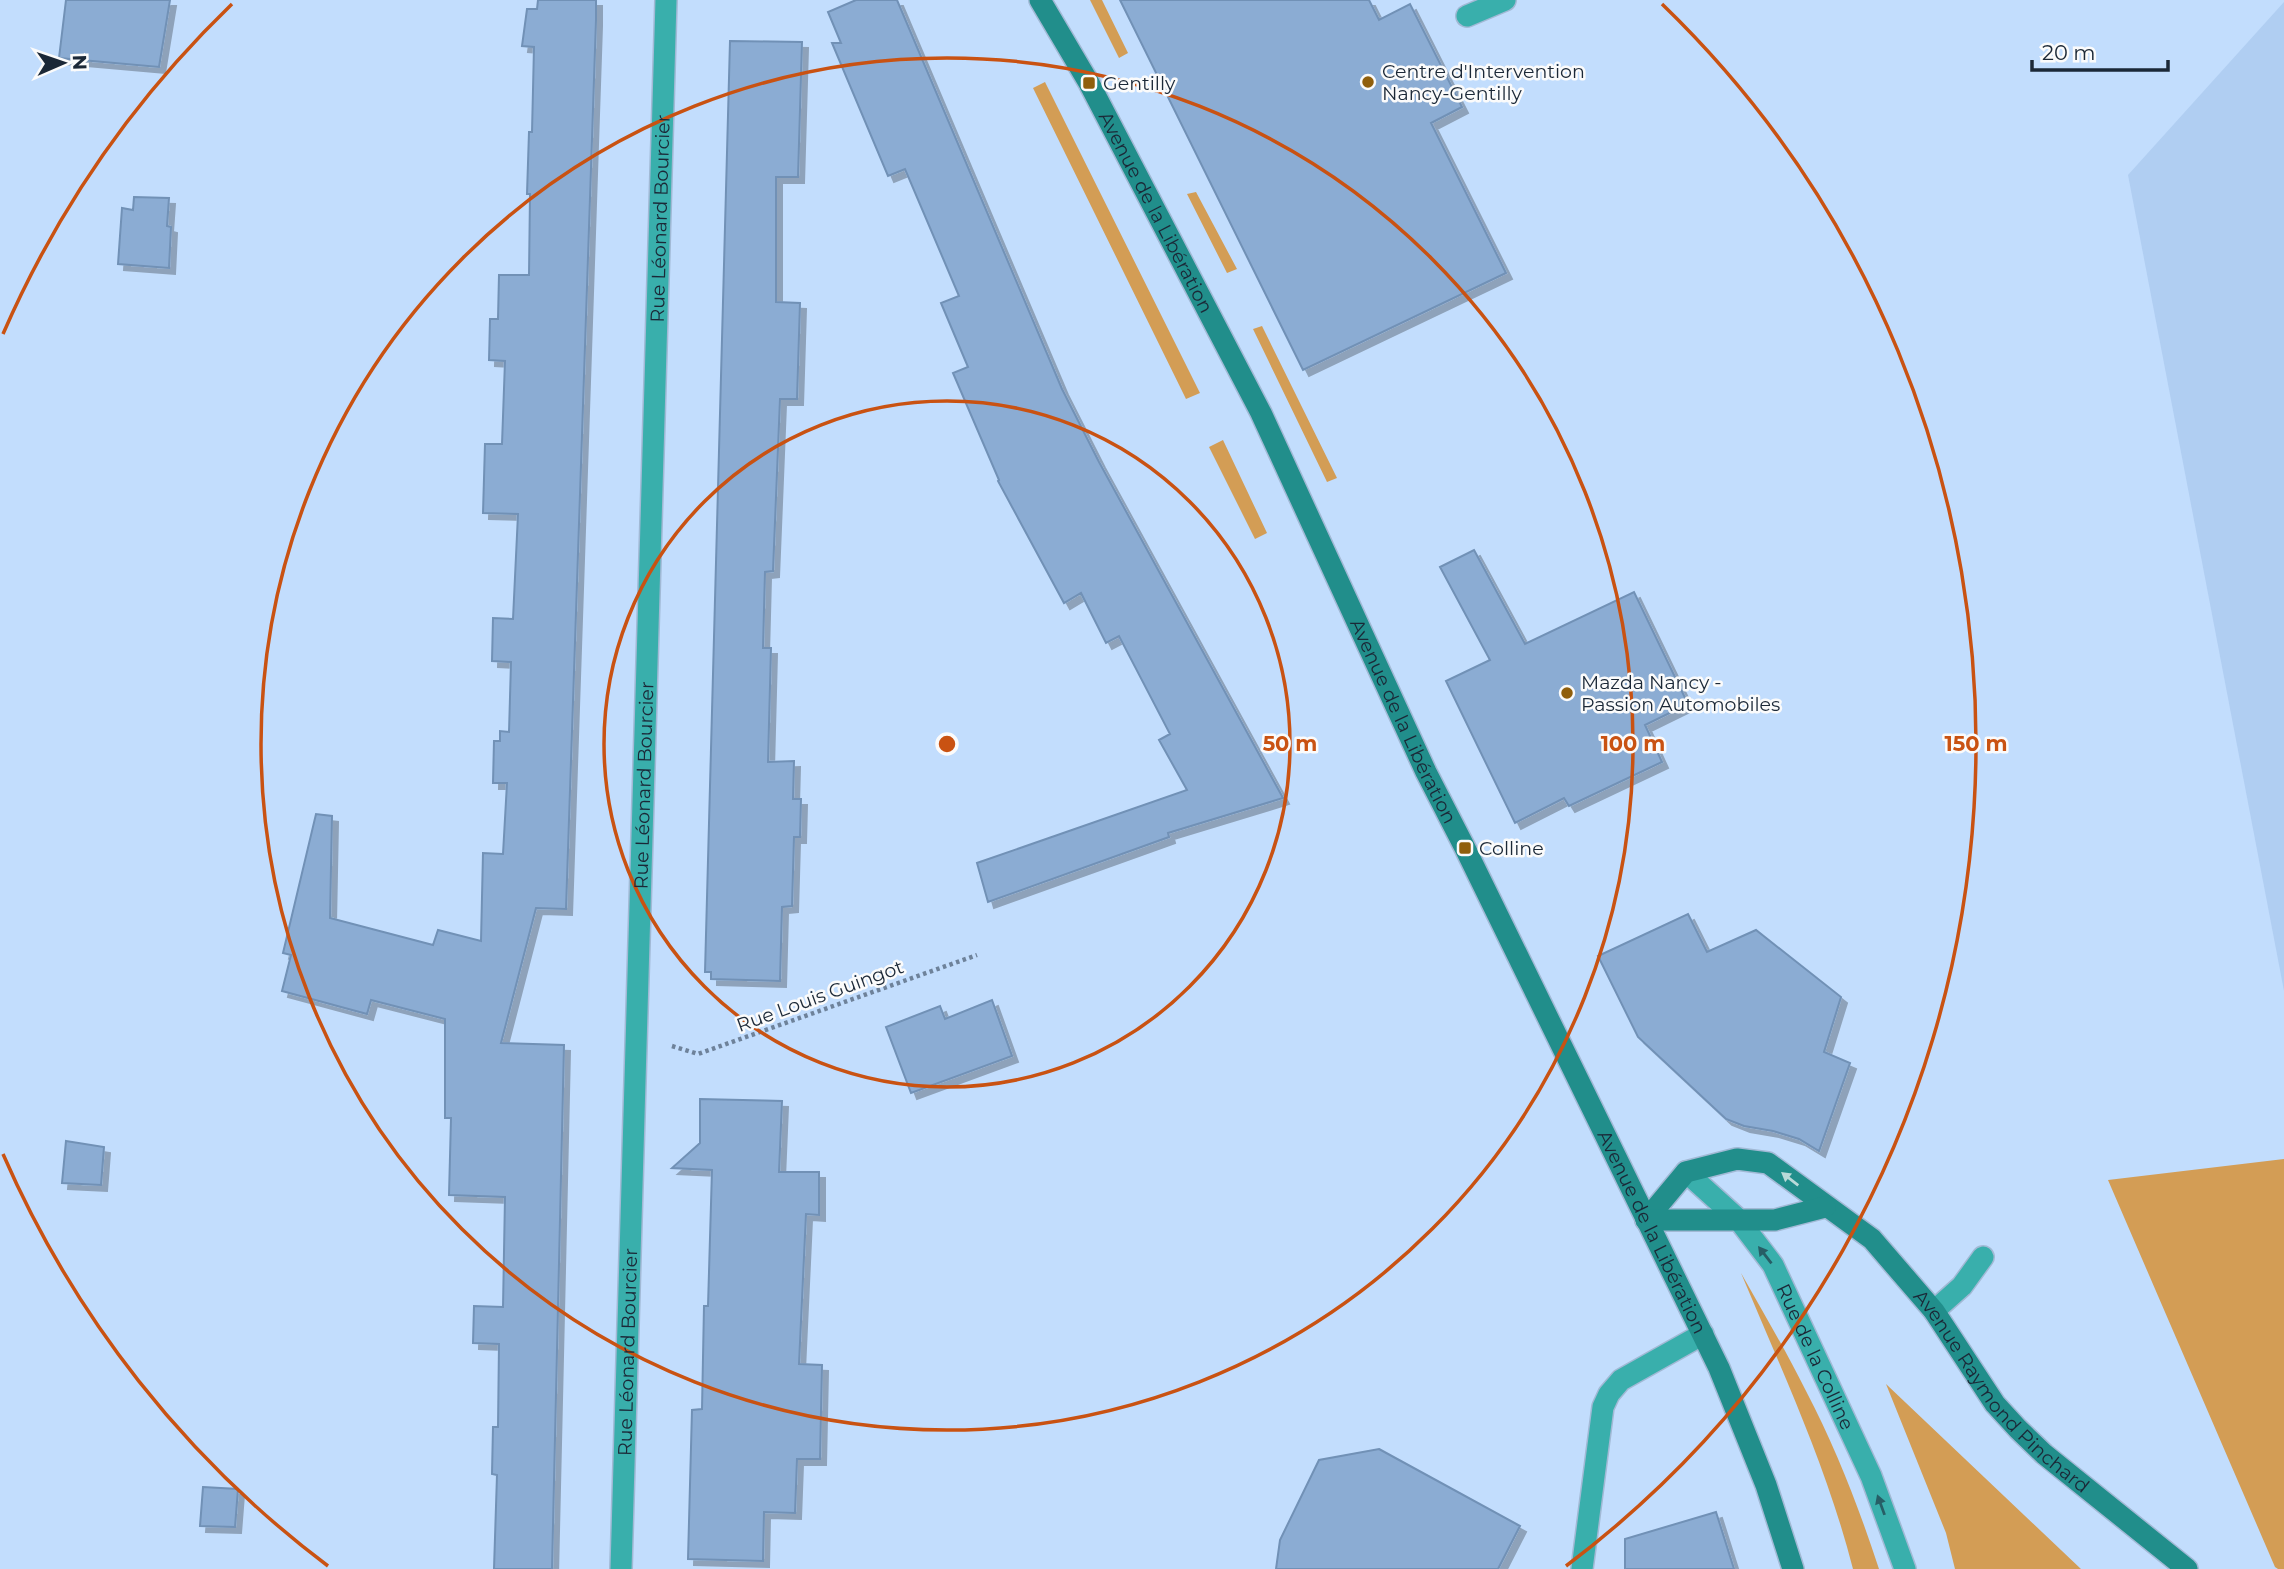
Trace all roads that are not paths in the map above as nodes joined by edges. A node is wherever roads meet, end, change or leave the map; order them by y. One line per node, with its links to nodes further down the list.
1 (666, 0): 12 (street, Rue Léonard Bourcier)
2 (1040, 0): 8 (main road, Avenue de la Libération)
3 (1505, 0): 4 (street)
4 (1467, 16)
5 (1686, 1172): 6 (main road, Avenue Raymond Pinchard, one-way to 5); 7 (street, Rue de la Colline); 8 (main road)
6 (1825, 1207): 7 (main road); 10 (main road, Avenue Raymond Pinchard)
7 (1738, 1219): 8 (main road); 15 (street, Rue de la Colline, one-way to 7)
8 (1646, 1220): 11 (main road, Avenue de la Libération)
9 (1983, 1257): 10 (street)
10 (1934, 1311): 16 (main road, Avenue Raymond Pinchard)
11 (1703, 1334): 13 (street); 14 (main road, Avenue de la Libération)
12 (621, 1569)
13 (1582, 1569)
14 (1793, 1569)
15 (1905, 1569)
16 (2187, 1569)

